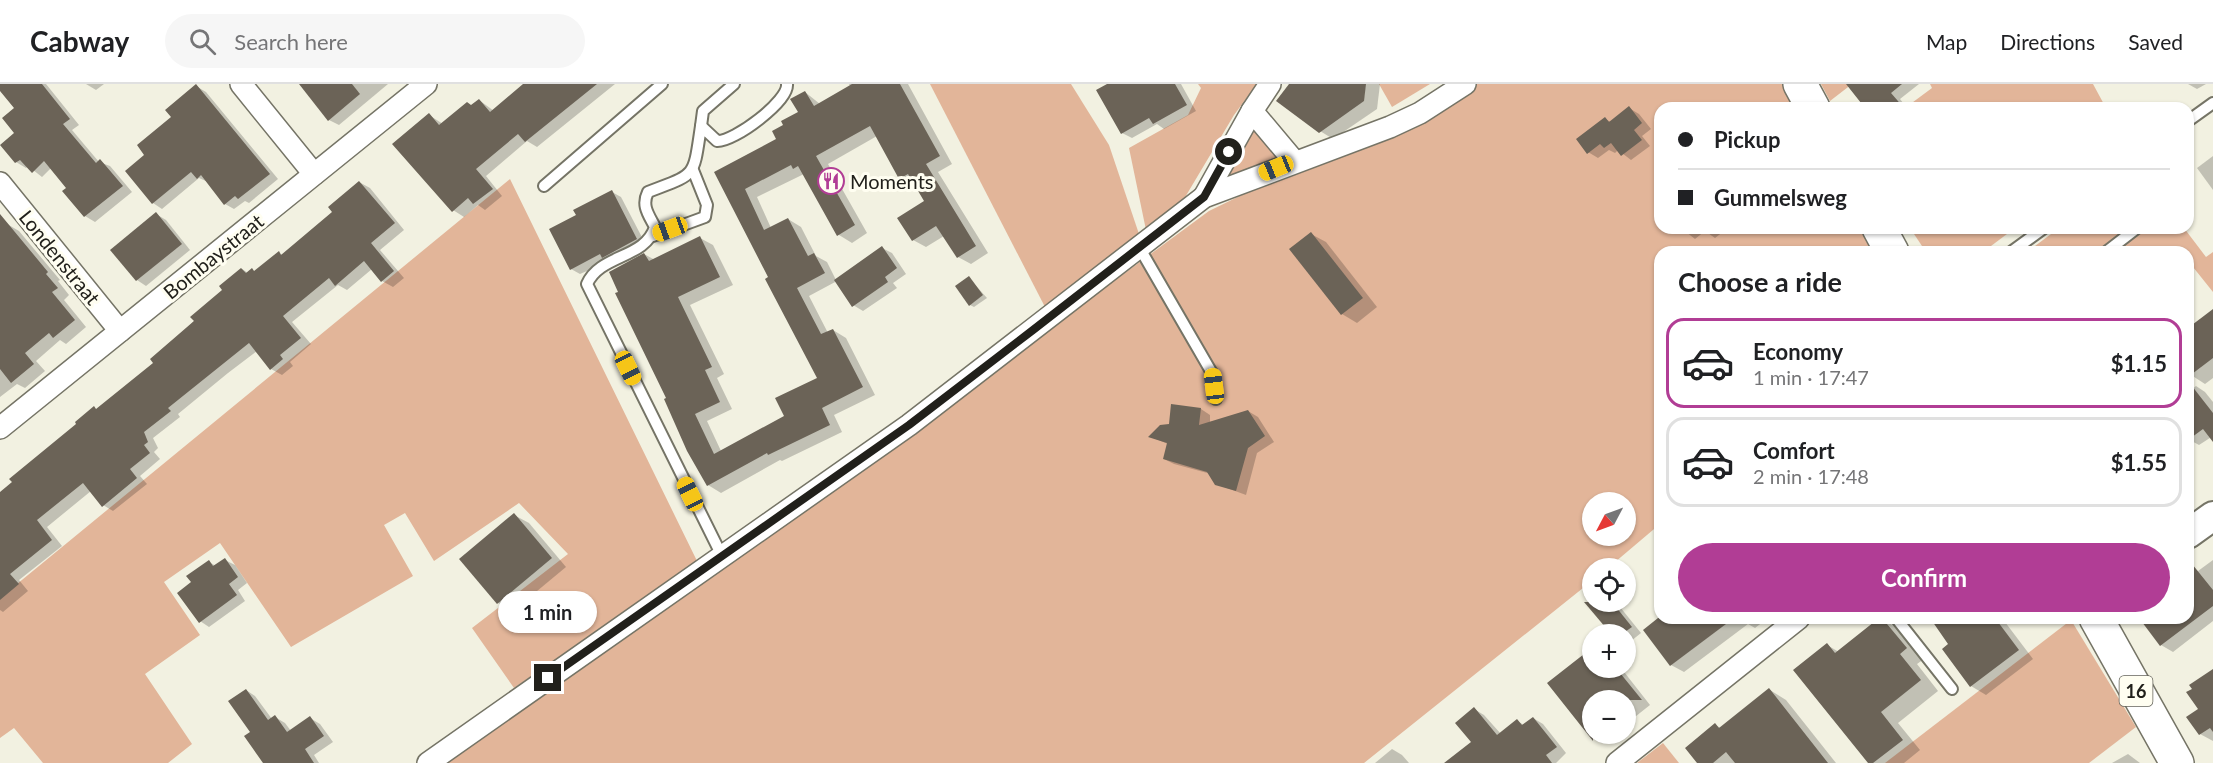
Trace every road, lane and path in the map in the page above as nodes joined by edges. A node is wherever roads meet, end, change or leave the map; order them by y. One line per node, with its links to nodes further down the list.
1 (241, 84): 16 (street)
2 (426, 84): 16 (street, Bombaystraat)
3 (662, 84): 18 (lane)
4 (734, 84): 13 (lane)
5 (787, 84): 13 (lane)
6 (1270, 84): 11 (street)
7 (1465, 84): 14 (street)
8 (1800, 84): 9 (main road)
9 (1810, 102)
10 (2213, 103): 12 (lane)
11 (1252, 111): 14 (street); 19 (street)
12 (2194, 117)
13 (702, 126): 15 (lane)
14 (1294, 161): 19 (street)
15 (693, 170): 22 (lane); 22 (lane)
16 (314, 174): 26 (street, Bombaystraat)
17 (0, 183): 26 (street, Londenstraat)
18 (543, 186)
19 (1204, 197): 25 (street)
20 (2036, 234): 23 (lane)
21 (2129, 234): 24 (lane)
22 (653, 236): 31 (lane)
23 (2019, 246)
24 (2114, 246)
25 (1139, 247): 27 (lane); 31 (street)
26 (120, 332): 28 (street, Bombaystraat)
27 (1215, 399)
28 (0, 428)
29 (2213, 516): 30 (street)
30 (2194, 530)
31 (722, 556): 36 (street)
32 (1791, 624): 37 (street)
33 (1901, 624): 35 (lane)
34 (2099, 624): 38 (main road, 16)
35 (1952, 689)
36 (428, 763)
37 (1617, 763)
38 (2177, 763)

